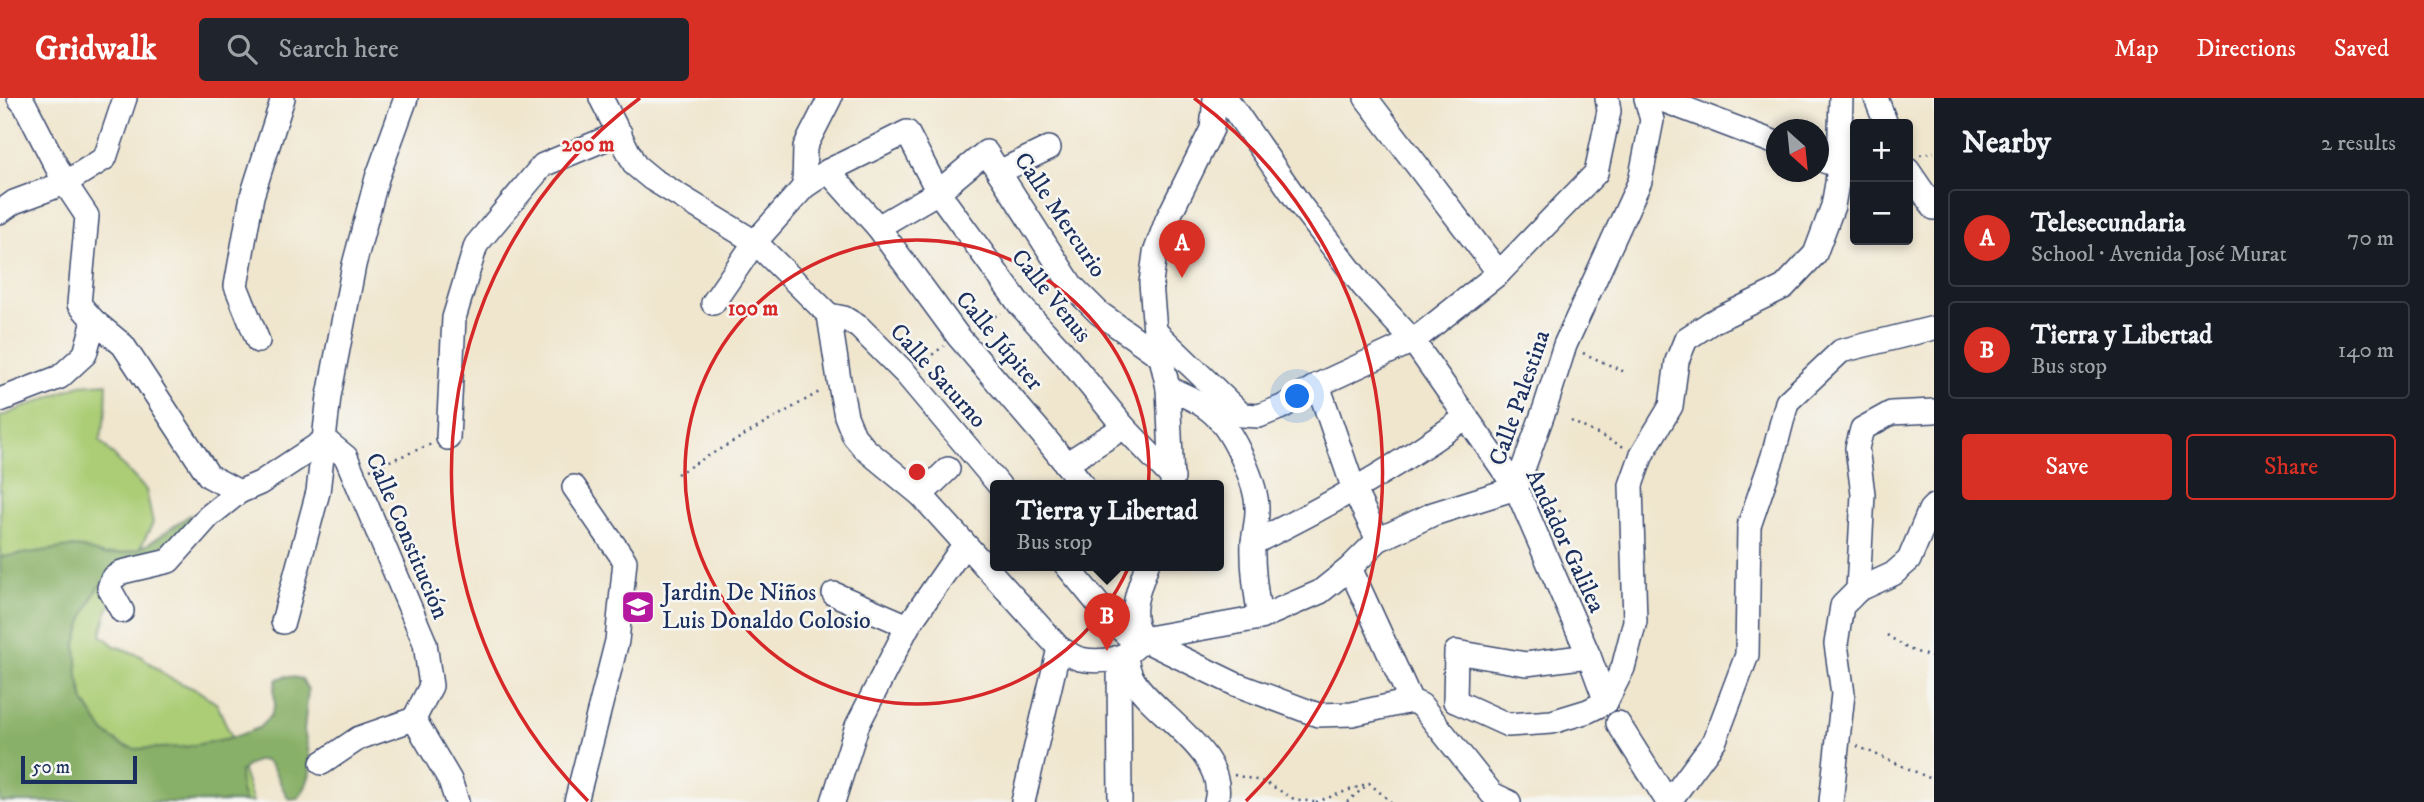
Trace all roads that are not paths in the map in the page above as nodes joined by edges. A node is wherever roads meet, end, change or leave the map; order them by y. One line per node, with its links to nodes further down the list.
1 (19, 98): 23 (street)
2 (125, 98): 23 (street)
3 (283, 98): 36 (street)
4 (406, 98): 46 (street)
5 (601, 98): 16 (street)
6 (830, 98): 24 (street)
7 (1215, 98): 35 (street)
8 (1226, 98): 37 (street, Andador Galilea)
9 (1366, 98): 30 (street)
10 (1607, 98): 30 (street)
11 (1646, 98): 54 (street, Calle Palestina)
12 (1657, 98): 17 (street)
13 (1841, 98): 19 (street)
14 (1876, 98): 15 (street)
15 (1884, 119)
16 (620, 133): 29 (street); 45 (street)
17 (1766, 139)
18 (1049, 148): 21 (street)
19 (1831, 169): 75 (street)
20 (828, 171): 24 (street); 25 (street, Calle Venus); 28 (street, Calle Júpiter)
21 (999, 172): 25 (street, Calle Mercurio); 38 (street, Calle Mercurio)
22 (1913, 177): 26 (street)
23 (65, 183): 27 (street); 33 (street)
24 (804, 187): 29 (street)
25 (938, 192): 28 (street); 44 (street, Calle Venus)
26 (1934, 208)
27 (0, 212)
28 (878, 227): 47 (street, Calle Júpiter)
29 (755, 242): 31 (street); 32 (street)
30 (1499, 273): 37 (street)
31 (713, 303)
32 (829, 315): 49 (street, Calle Saturno); 57 (street)
33 (94, 321): 41 (street); 56 (street)
34 (1934, 328): 87 (street)
35 (1155, 331): 38 (street); 39 (street)
36 (258, 341)
37 (1413, 341): 39 (street); 43 (street, Andador Galilea)
38 (1160, 356): 40 (street)
39 (1318, 385): 55 (street)
40 (1168, 388): 52 (street); 60 (street)
41 (0, 400)
42 (1934, 411): 65 (street)
43 (1465, 418): 54 (street, Andador Galilea); 55 (street)
44 (1124, 427): 47 (street); 51 (street, Calle Venus)
45 (449, 438)
46 (325, 440): 56 (street); 69 (street); 77 (street, Calle Constitución)
47 (1066, 464): 50 (street, Calle Júpiter)
48 (948, 469): 57 (street)
49 (995, 480)
50 (1079, 480)
51 (1170, 480)
52 (1172, 480)
53 (574, 486): 81 (street)
54 (1516, 488): 59 (street, Calle Palestina); 73 (street, Andador Galilea)
55 (1354, 489): 59 (street); 60 (street)
56 (239, 492): 67 (street)
57 (921, 495): 61 (street)
58 (1934, 506): 65 (street)
59 (1378, 540): 62 (street, Calle Palestina)
60 (1253, 543): 68 (street)
61 (964, 545): 70 (street); 71 (street)
62 (1350, 568): 68 (street, Calle Palestina); 76 (street)
63 (1071, 571): 72 (street)
64 (1145, 571): 72 (street)
65 (1858, 590): 88 (street)
66 (834, 594): 70 (street)
67 (122, 611)
68 (1260, 618): 72 (street, Calle Palestina)
69 (283, 622)
70 (908, 626): 82 (street)
71 (1059, 648): 72 (street, Calle Palestina); 83 (street)
72 (1131, 649): 76 (street); 84 (street); 85 (street)
73 (1589, 656): 74 (street); 75 (street, Andador Galilea)
74 (1455, 701): 75 (street); 76 (street)
75 (1606, 702)
76 (1416, 703): 86 (street)
77 (414, 719): 79 (street); 80 (street)
78 (1618, 723): 87 (street)
79 (322, 763)
80 (457, 802)
81 (576, 802)
82 (833, 802)
83 (1023, 802)
84 (1120, 802)
85 (1216, 802)
86 (1509, 802)
87 (1669, 802)
88 (1831, 802)

